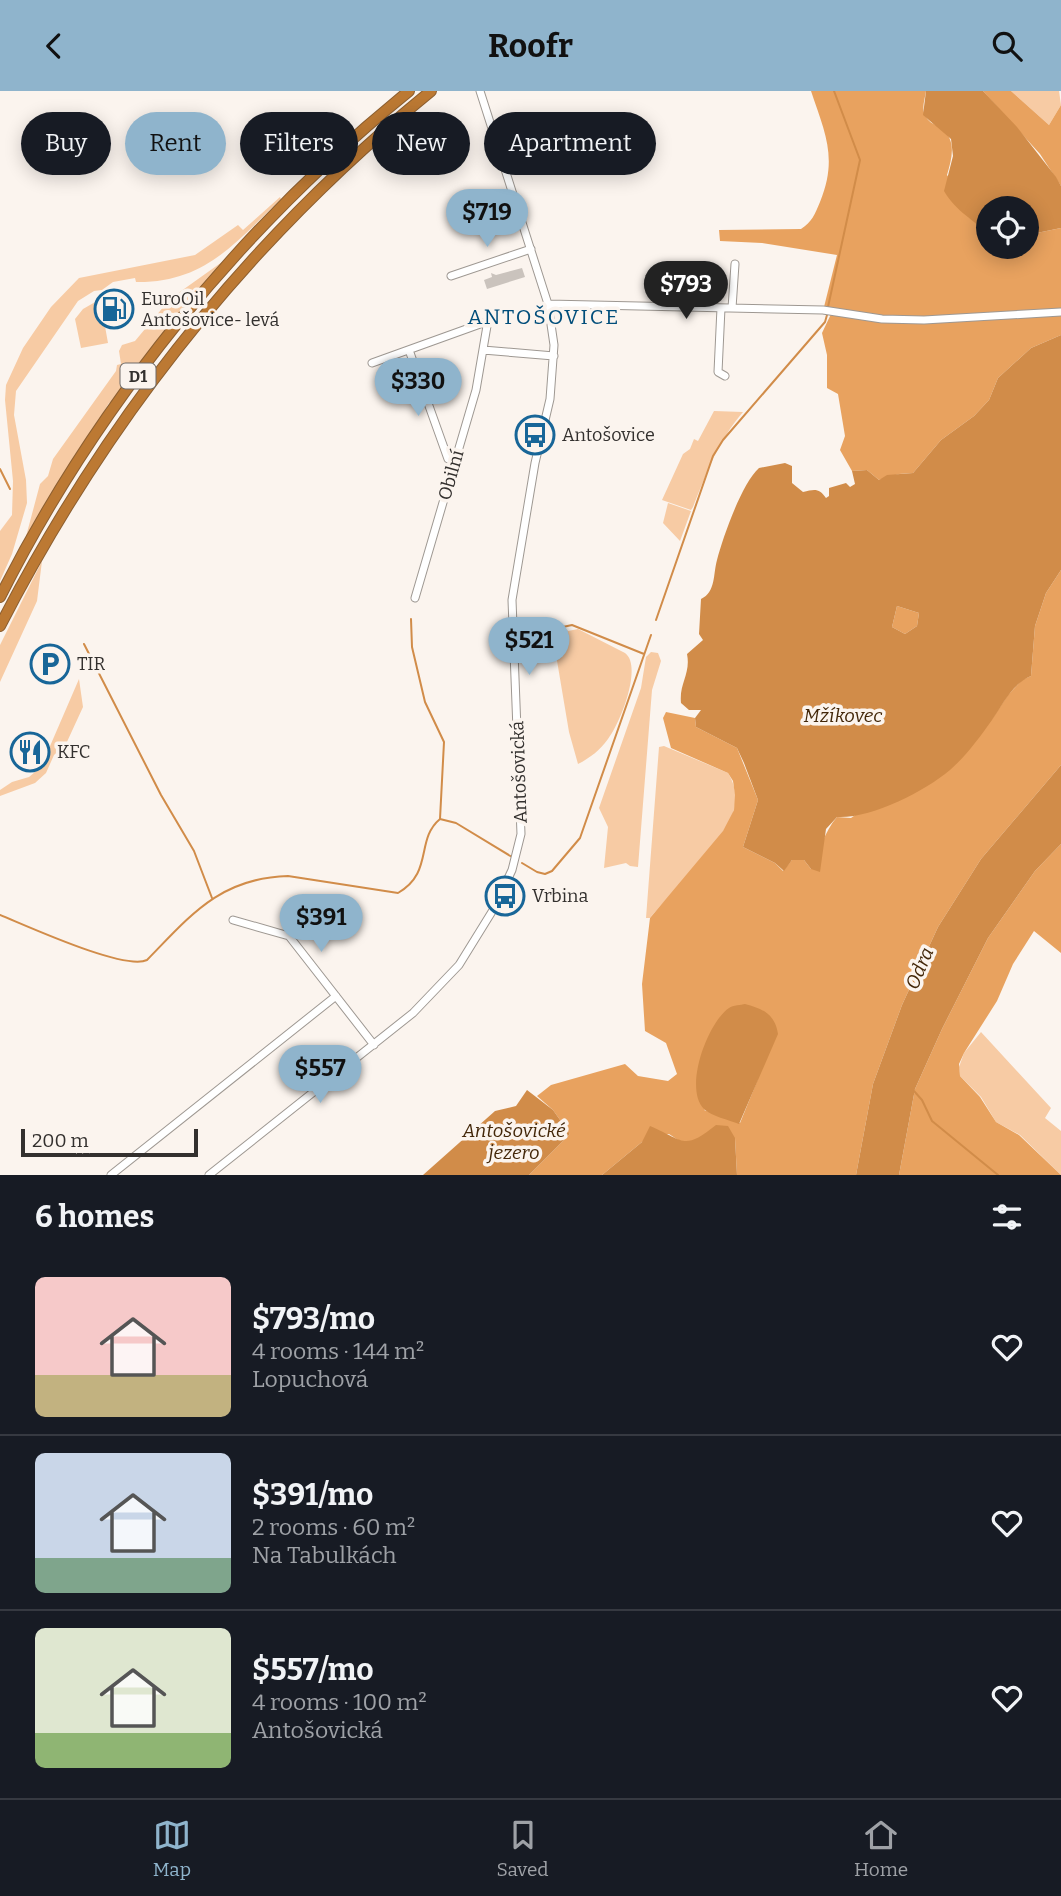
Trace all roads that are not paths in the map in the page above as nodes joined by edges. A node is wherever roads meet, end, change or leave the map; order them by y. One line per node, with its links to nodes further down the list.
1 (410, 91): 17 (highway, D1)
2 (431, 91): 19 (highway, D1)
3 (480, 91): 4 (street, Antošovická)
4 (531, 247): 6 (street); 7 (street, Antošovická)
5 (735, 264): 9 (street)
6 (451, 275)
7 (548, 304): 8 (street); 13 (street, Antošovická)
8 (721, 308): 9 (street); 15 (street)
9 (732, 308): 10 (street)
10 (1061, 312)
11 (409, 350): 12 (street, Obilní); 14 (street); 16 (street)
12 (482, 351): 13 (street); 16 (street, Obilní)
13 (554, 356): 22 (street, Antošovická)
14 (372, 363)
15 (726, 376)
16 (454, 461): 18 (street, Obilní)
17 (0, 597)
18 (415, 598)
19 (0, 626)
20 (233, 920): 21 (street)
21 (336, 996): 22 (street); 23 (street)
22 (374, 1045): 24 (street, Antošovická)
23 (111, 1175)
24 (209, 1175)

